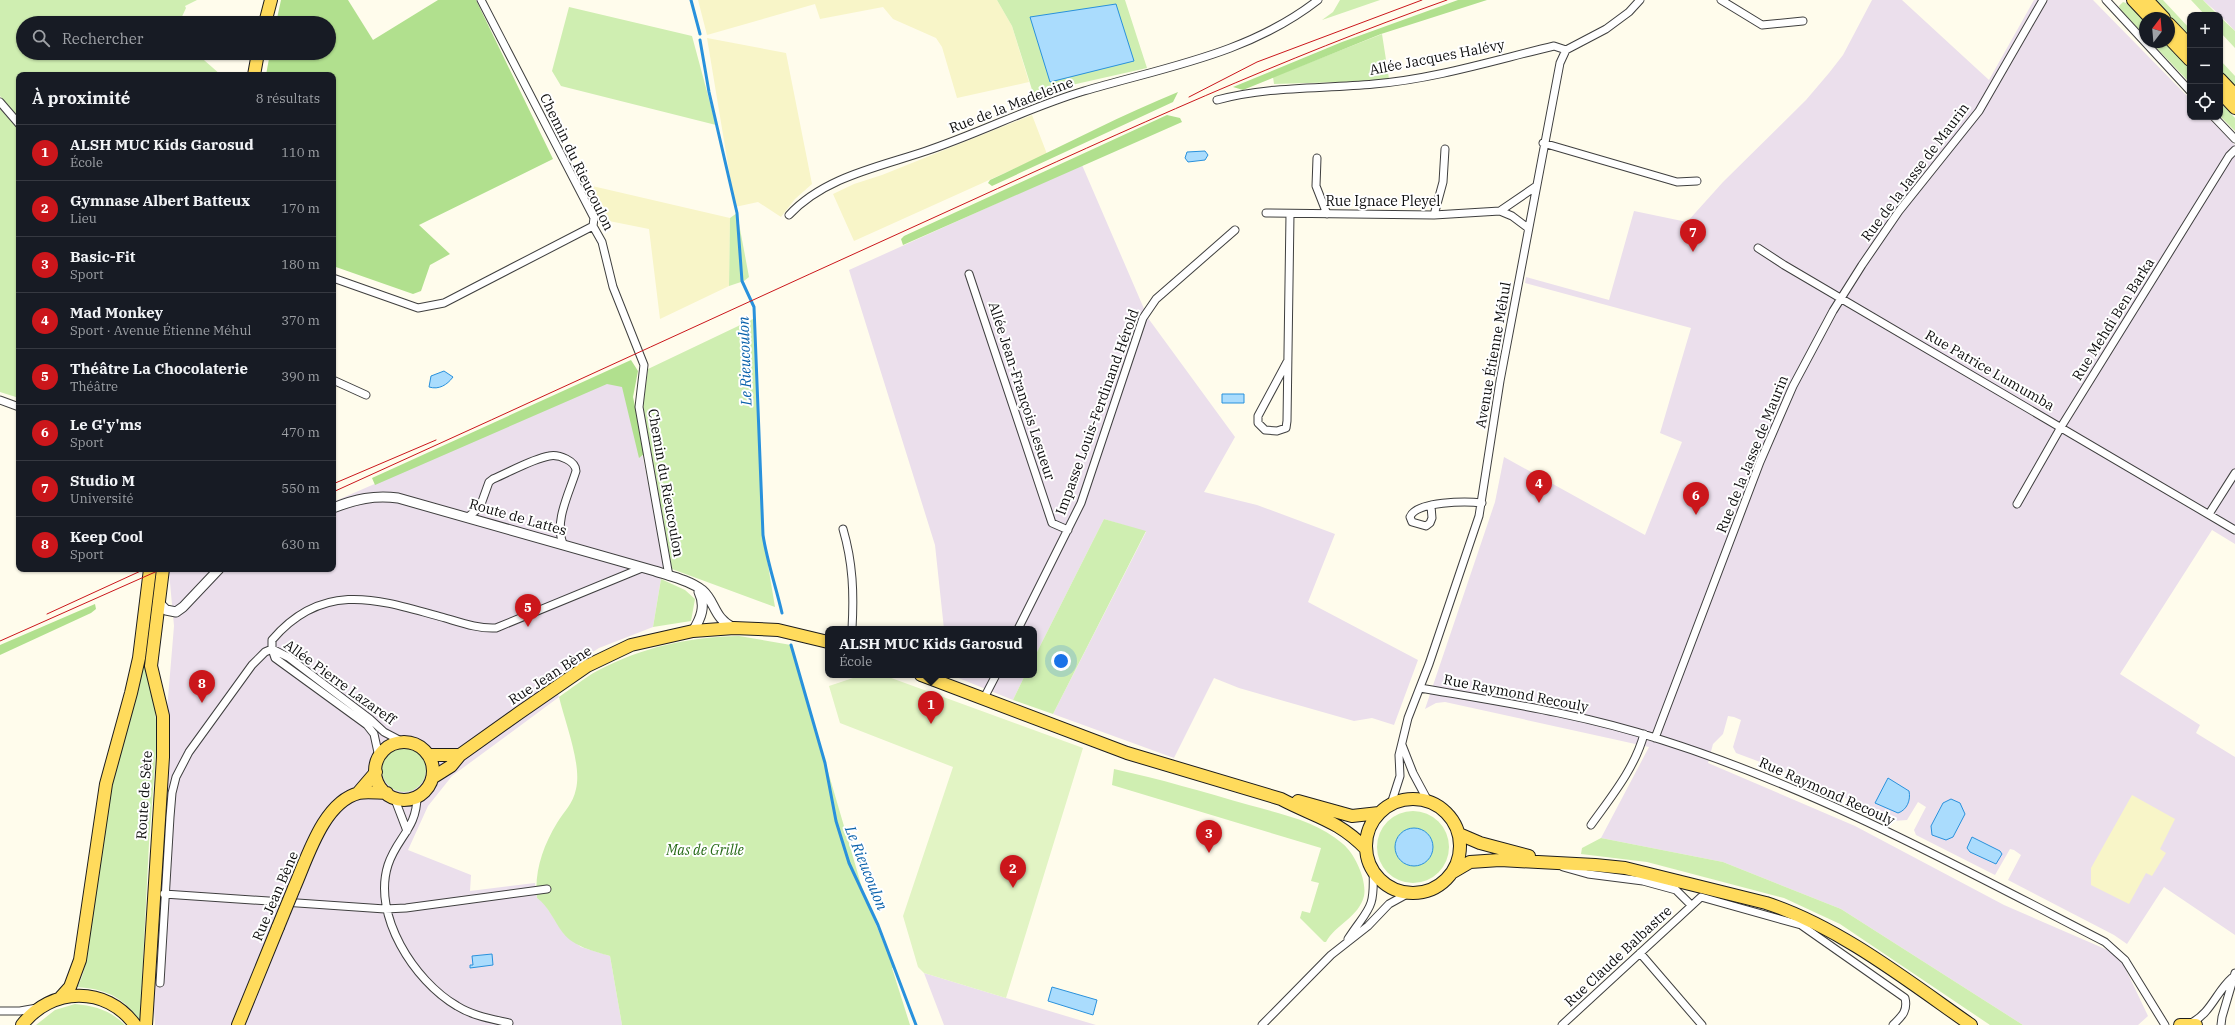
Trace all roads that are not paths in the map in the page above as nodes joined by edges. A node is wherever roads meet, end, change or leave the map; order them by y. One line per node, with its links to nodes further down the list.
1 (271, 0): 12 (main road)
2 (481, 0): 43 (street, Chemin du Rieucoulon)
3 (1318, 0): 41 (street, Rue de la Madeleine)
4 (1640, 0): 17 (street)
5 (1721, 0): 13 (street)
6 (2043, 0): 49 (street, Rue de la Jasse de Maurin)
7 (2133, 0): 10 (main road)
8 (2147, 0): 11 (main road)
9 (2111, 1): 22 (street)
10 (2144, 12)
11 (2158, 12)
12 (268, 16)
13 (1803, 21)
14 (2175, 30): 15 (main road)
15 (2187, 43)
16 (2175, 44): 18 (main road)
17 (1566, 50): 25 (street, Allée Jacques Halévy); 31 (street, Avenue Étienne Méhul)
18 (2187, 57)
19 (257, 60): 20 (main road)
20 (255, 72)
21 (2223, 82): 24 (main road)
22 (2187, 88)
23 (2223, 95): 27 (main road)
24 (2235, 95)
25 (1217, 100)
26 (0, 102): 29 (street)
27 (2235, 108)
28 (2217, 120): 30 (street)
29 (16, 121)
30 (2235, 139)
31 (1543, 143): 35 (street); 36 (street, Avenue Étienne Méhul)
32 (1445, 149): 42 (street)
33 (2235, 150): 55 (street, Rue Mehdi Ben Barka)
34 (1317, 158): 40 (street)
35 (1698, 181)
36 (1535, 187): 37 (street); 44 (street, Avenue Étienne Méhul)
37 (1500, 211): 42 (street, Rue Ignace Pleyel); 44 (street)
38 (1266, 213): 39 (street, Rue Ignace Pleyel)
39 (1290, 214): 40 (street, Rue Ignace Pleyel); 50 (street)
40 (1327, 214): 42 (street, Rue Ignace Pleyel)
41 (789, 215)
42 (1434, 215)
43 (593, 226): 48 (street); 71 (street, Chemin du Rieucoulon)
44 (1528, 228): 57 (street, Avenue Étienne Méhul)
45 (1234, 230): 64 (street, Impasse Louis-Ferdinand Hérold)
46 (1758, 248): 49 (street, Rue Patrice Lumumba)
47 (969, 274): 64 (street, Allée Jean-François Lesueur)
48 (336, 279)
49 (1841, 298): 55 (street, Rue Patrice Lumumba); 86 (street, Rue de la Jasse de Maurin)
50 (1287, 362): 50 (street)
51 (336, 381): 52 (street)
52 (366, 395)
53 (0, 400): 54 (street)
54 (16, 406)
55 (2061, 427): 58 (street, Rue Mehdi Ben Barka); 61 (street, Rue Patrice Lumumba)
56 (2235, 473): 61 (street)
57 (1482, 503): 59 (street); 82 (street, Avenue Étienne Méhul)
58 (2017, 504)
59 (1431, 506)
60 (336, 507): 62 (street, Route de Lattes)
61 (2209, 514): 65 (street, Rue Patrice Lumumba)
62 (468, 517): 66 (street, Route de Lattes); 66 (street)
63 (844, 529): 74 (street)
64 (1068, 530): 75 (street, Impasse Louis-Ferdinand Hérold)
65 (2235, 530)
66 (563, 544): 67 (street, Route de Lattes)
67 (642, 568): 71 (street, Route de Lattes); 79 (street)
68 (150, 572): 117 (main road)
69 (163, 572): 73 (main road, Route de Sète)
70 (215, 572): 73 (street)
71 (669, 576): 72 (street, Route de Lattes)
72 (693, 585): 76 (street, Route de Lattes); 77 (street)
73 (158, 602): 123 (main road, Route de Sète)
74 (852, 626)
75 (1020, 626)
76 (734, 628): 77 (main road, Rue Jean Bène); 78 (main road, Rue Jean Bène)
77 (693, 631): 90 (main road, Rue Jean Bène)
78 (825, 641)
79 (272, 649): 84 (street, Allée Pierre Lazareff); 110 (street)
80 (929, 678): 83 (main road)
81 (994, 678): 83 (street)
82 (1420, 688): 85 (street, Rue Raymond Recouly); 88 (street, Avenue Étienne Méhul)
83 (984, 698): 97 (main road)
84 (353, 711): 87 (street, Allée Pierre Lazareff); 91 (street, Allée Pierre Lazareff)
85 (1644, 734): 86 (street, Rue Raymond Recouly); 101 (street)
86 (1655, 738): 130 (street, Rue Raymond Recouly)
87 (403, 742): 89 (main road); 91 (main road)
88 (1402, 745): 98 (street); 99 (street, Avenue Étienne Méhul)
89 (428, 755): 90 (main road); 93 (main road)
90 (460, 756): 93 (main road, Rue Jean Bène)
91 (379, 757): 92 (main road)
92 (376, 772): 94 (main road, Rue Jean Bène); 95 (main road)
93 (432, 778): 96 (main road)
94 (358, 793): 95 (main road); 124 (main road, Rue Jean Bène, bridge)
95 (391, 795): 96 (main road); 102 (street)
96 (417, 796): 102 (street)
97 (1281, 799): 100 (main road); 104 (main road)
98 (1428, 801): 99 (main road); 103 (main road)
99 (1391, 804): 100 (main road)
100 (1379, 813): 104 (main road)
101 (1591, 825)
102 (407, 832): 112 (street)
103 (1459, 834): 105 (main road); 107 (main road)
104 (1366, 850): 106 (main road)
105 (1548, 861): 107 (main road); 111 (street); 129 (main road)
106 (1373, 871): 109 (main road); 113 (street)
107 (1453, 872): 109 (main road)
108 (547, 889): 112 (street)
109 (1409, 893): 113 (street)
110 (164, 894): 112 (street); 116 (street)
111 (1691, 905): 114 (street, Rue Claude Balbastre); 128 (street)
112 (385, 909): 120 (street)
113 (1346, 941): 125 (street)
114 (1640, 953): 126 (street, Rue Claude Balbastre); 127 (street)
115 (2234, 976): 131 (street); 132 (street)
116 (160, 983)
117 (61, 997): 118 (main road); 122 (main road)
118 (39, 1008): 119 (street); 121 (main road)
119 (0, 1011)
120 (509, 1023)
121 (22, 1025)
122 (135, 1025)
123 (146, 1025)
124 (238, 1025)
125 (1262, 1025)
126 (1562, 1025)
127 (1702, 1025)
128 (1893, 1025)
129 (1971, 1025)
130 (2165, 1025)
131 (2189, 1025)
132 (2221, 1025)

